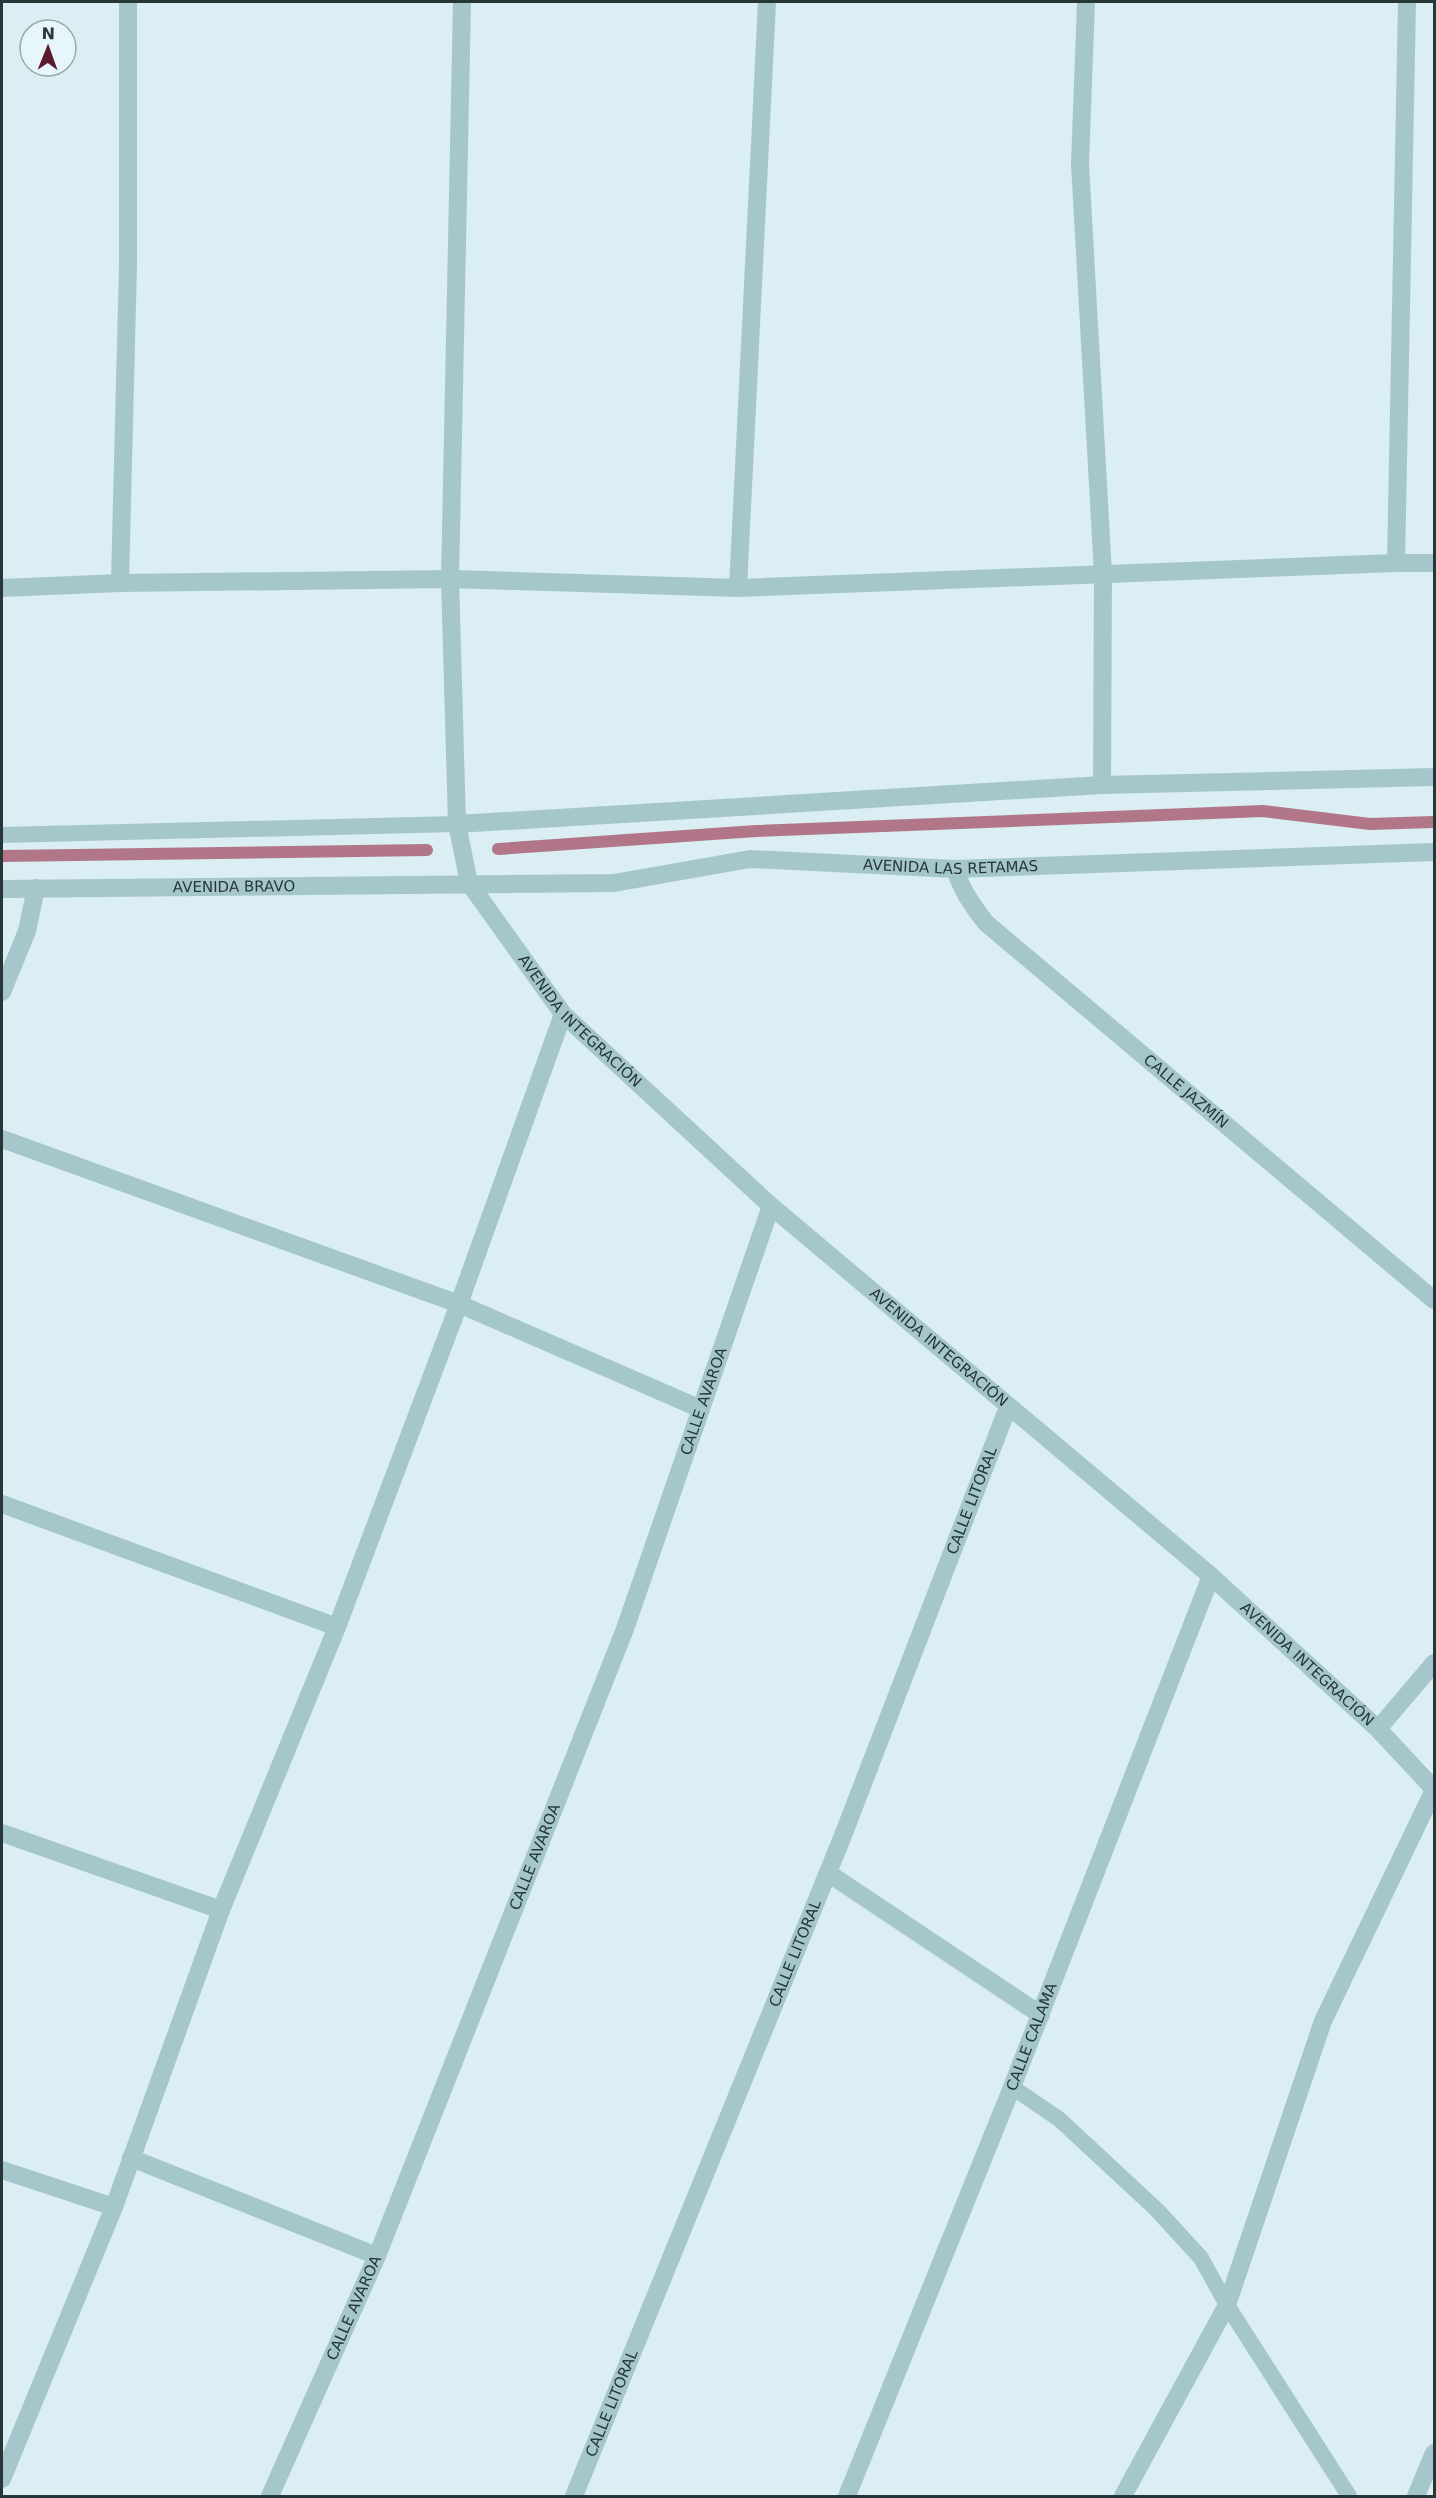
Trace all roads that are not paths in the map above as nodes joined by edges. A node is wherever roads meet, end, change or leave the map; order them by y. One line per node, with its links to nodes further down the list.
1 (128, 2): 10 (street)
2 (462, 2): 9 (street)
3 (767, 2): 12 (street)
4 (1086, 2): 8 (street)
5 (1407, 2): 6 (street)
6 (1396, 563): 7 (street); 8 (street)
7 (1434, 563)
8 (1102, 574): 12 (street); 14 (street)
9 (450, 579): 10 (street); 12 (street); 15 (street)
10 (120, 583): 11 (street)
11 (2, 588)
12 (738, 588)
13 (1434, 777): 14 (street)
14 (1102, 785): 15 (street)
15 (458, 824): 16 (lane); 19 (street)
16 (2, 835)
17 (1434, 852): 18 (street, AVENIDA LAS RETAMAS)
18 (955, 869): 19 (street, AVENIDA LAS RETAMAS); 26 (street, CALLE JAZMÍN)
19 (469, 883): 20 (street, AVENIDA BRAVO); 23 (street, AVENIDA INTEGRACIÓN)
20 (36, 888): 21 (street, AVENIDA BRAVO); 22 (street)
21 (2, 889)
22 (2, 992)
23 (563, 1014): 25 (street, AVENIDA INTEGRACIÓN); 27 (street)
24 (2, 1139): 27 (street)
25 (771, 1206): 28 (street, AVENIDA INTEGRACIÓN); 29 (street, CALLE AVAROA)
26 (1434, 1300)
27 (459, 1304): 29 (street); 32 (street)
28 (1008, 1407): 31 (street, AVENIDA INTEGRACIÓN); 37 (street, CALLE LITORAL)
29 (701, 1409): 44 (street, CALLE AVAROA)
30 (2, 1504): 32 (street)
31 (1211, 1576): 34 (street, AVENIDA INTEGRACIÓN); 39 (street, CALLE CALAMA)
32 (337, 1627): 38 (street)
33 (1434, 1663): 34 (street)
34 (1378, 1729): 35 (street, AVENIDA INTEGRACIÓN)
35 (1434, 1790): 45 (street)
36 (2, 1833): 38 (street)
37 (828, 1873): 39 (street); 49 (street, CALLE LITORAL)
38 (221, 1910): 41 (street)
39 (1041, 2015): 40 (street, CALLE CALAMA)
40 (1012, 2087): 45 (lane); 50 (street, CALLE CALAMA)
41 (131, 2158): 43 (street); 44 (street)
42 (2, 2170): 43 (street)
43 (114, 2207): 47 (street)
44 (377, 2256): 48 (street, CALLE AVAROA)
45 (1227, 2305): 51 (street); 52 (lane)
46 (1434, 2453): 53 (street)
47 (2, 2479)
48 (270, 2496)
49 (574, 2496)
50 (847, 2496)
51 (1123, 2496)
52 (1349, 2496)
53 (1416, 2496)

